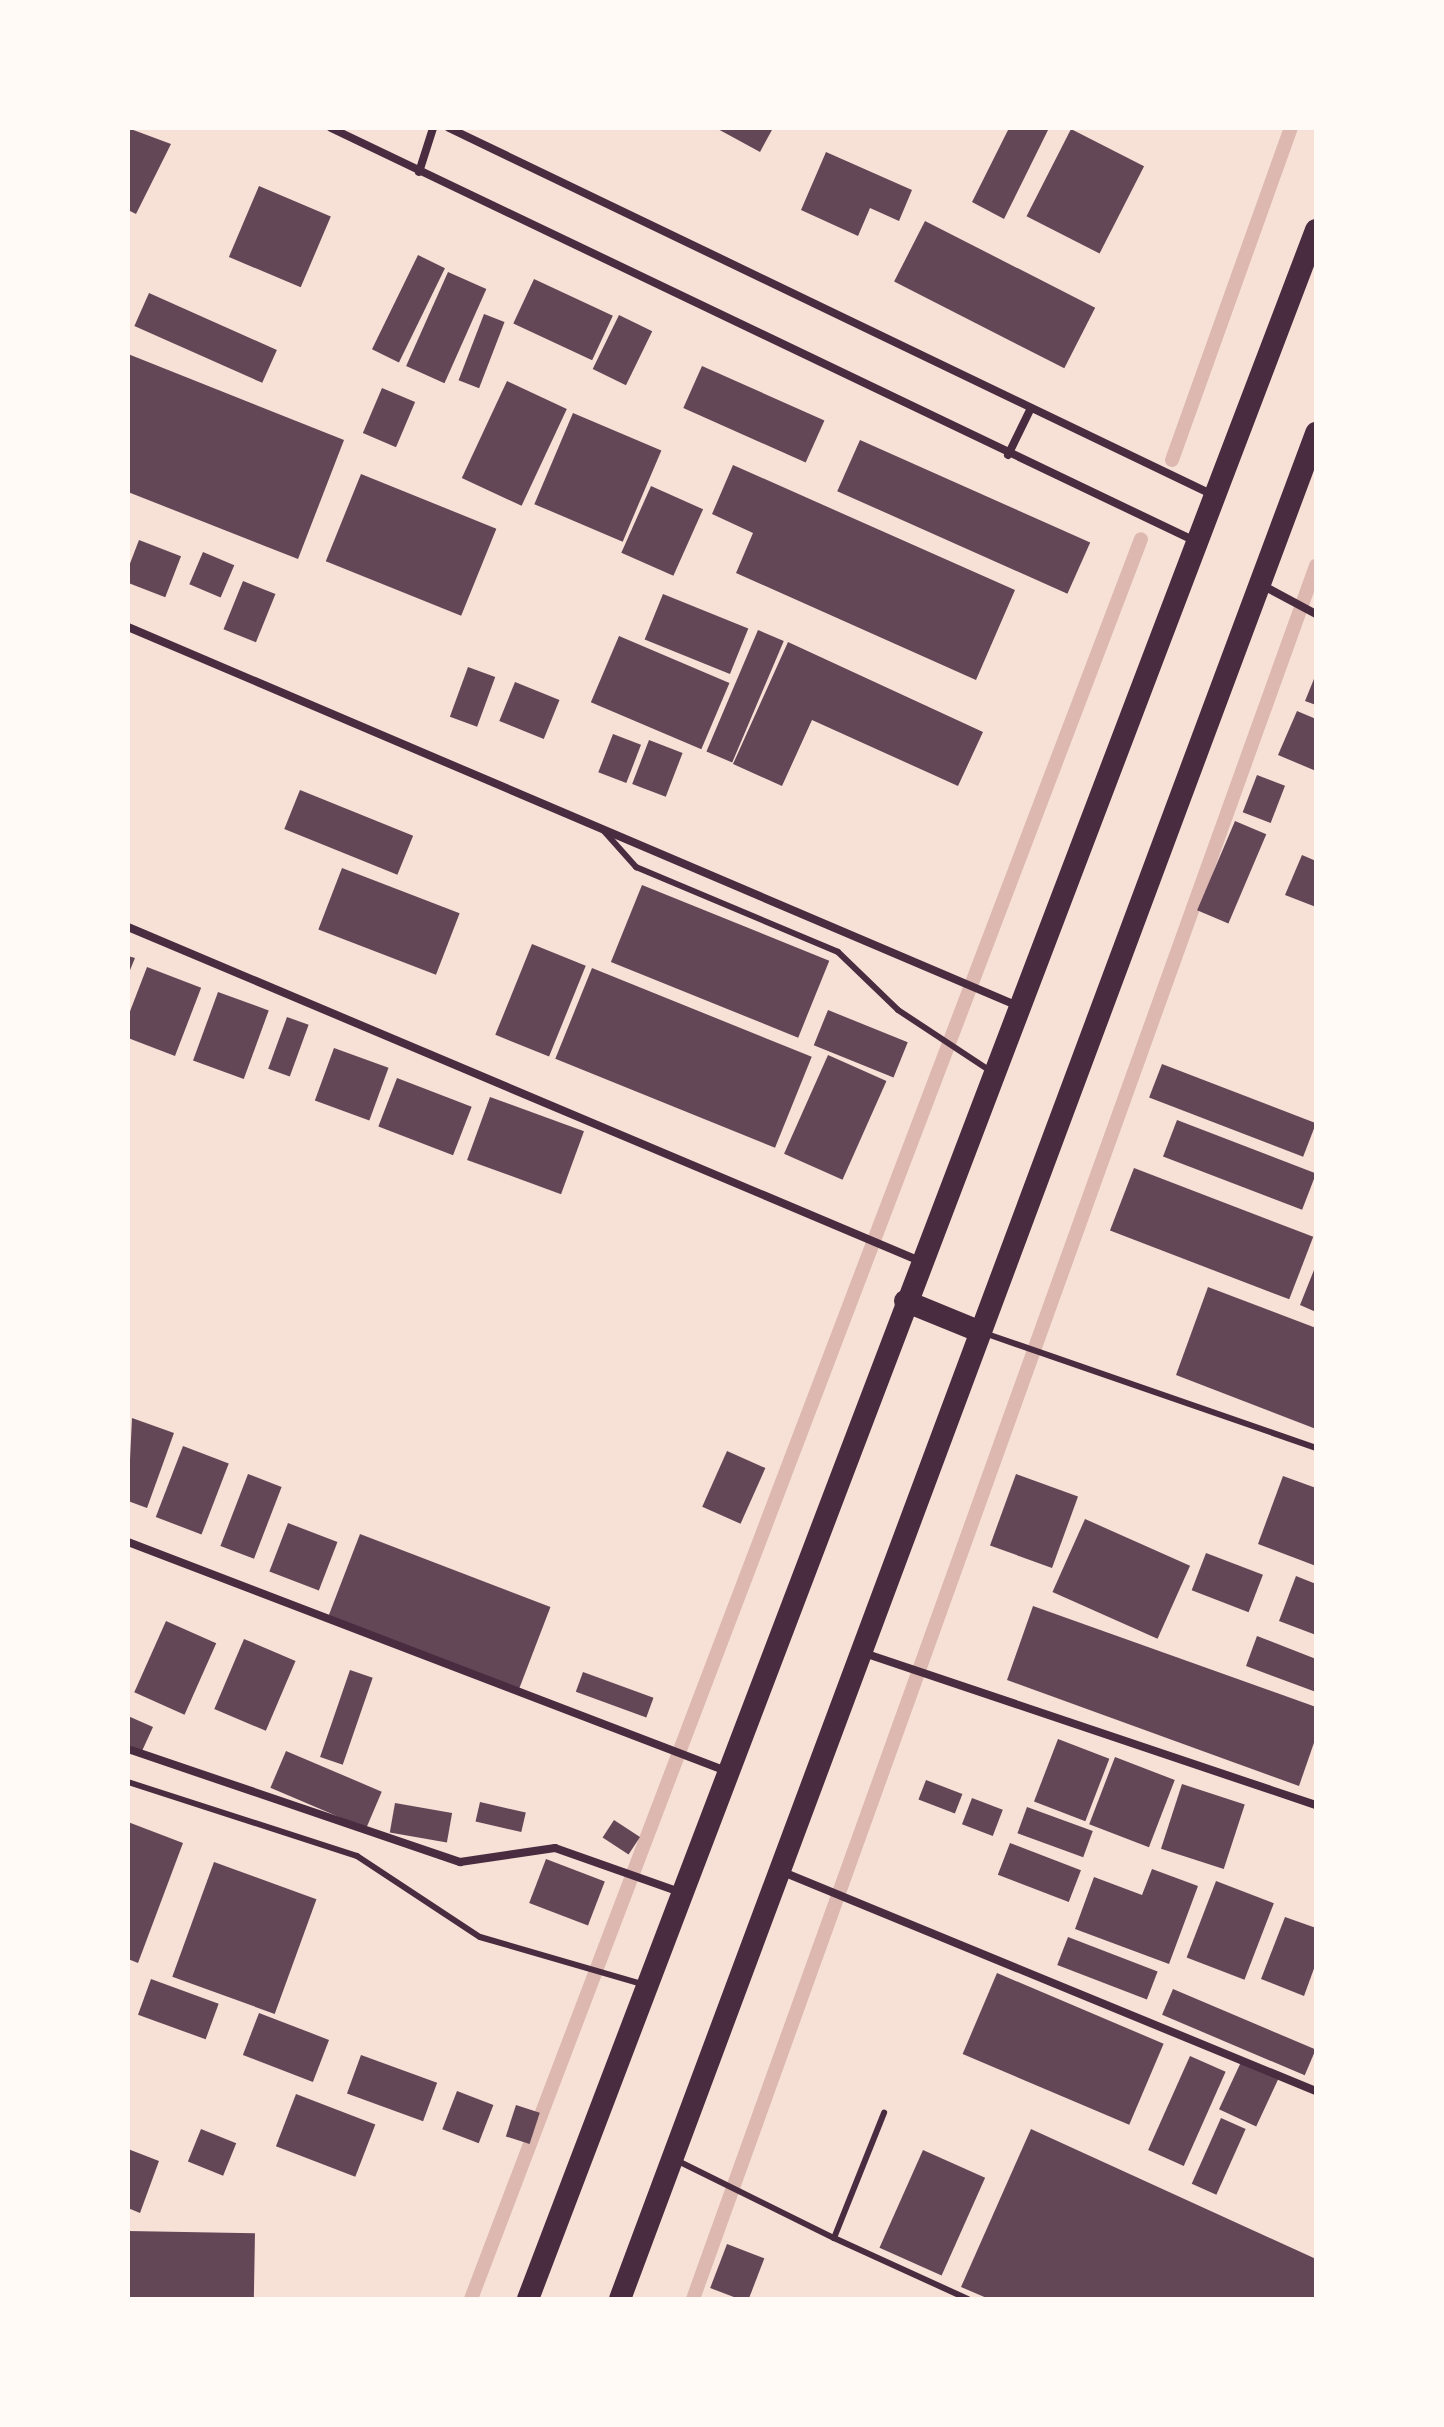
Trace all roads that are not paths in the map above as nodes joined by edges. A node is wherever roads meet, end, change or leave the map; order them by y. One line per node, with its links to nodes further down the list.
1 (331, 128): 4 (street)
2 (433, 128): 4 (street)
3 (449, 128): 6 (street)
4 (419, 172): 8 (street)
5 (1316, 230): 9 (highway)
6 (1030, 410): 8 (street); 9 (street)
7 (1316, 433): 11 (highway)
8 (1008, 455): 10 (street)
9 (1217, 497): 10 (highway)
10 (1199, 543): 16 (highway)
11 (1260, 584): 12 (street); 20 (highway)
12 (1316, 614)
13 (128, 627): 14 (street)
14 (602, 829): 16 (street); 17 (lane)
15 (128, 927): 18 (street)
16 (1021, 1007): 17 (highway)
17 (995, 1074): 18 (highway)
18 (920, 1261): 19 (highway)
19 (905, 1301): 20 (highway); 25 (highway)
20 (976, 1330): 21 (lane); 23 (highway)
21 (1316, 1448)
22 (128, 1542): 25 (street)
23 (859, 1652): 27 (street); 28 (highway)
24 (128, 1749): 29 (street)
25 (729, 1772): 29 (highway)
26 (128, 1782): 30 (lane)
27 (1316, 1805)
28 (783, 1872): 31 (street); 33 (highway)
29 (686, 1894): 30 (highway)
30 (650, 1986): 35 (highway)
31 (1316, 2091)
32 (884, 2113): 34 (lane)
33 (674, 2158): 34 (lane); 36 (highway)
34 (834, 2238): 37 (lane)
35 (528, 2299)
36 (620, 2299)
37 (968, 2299)

